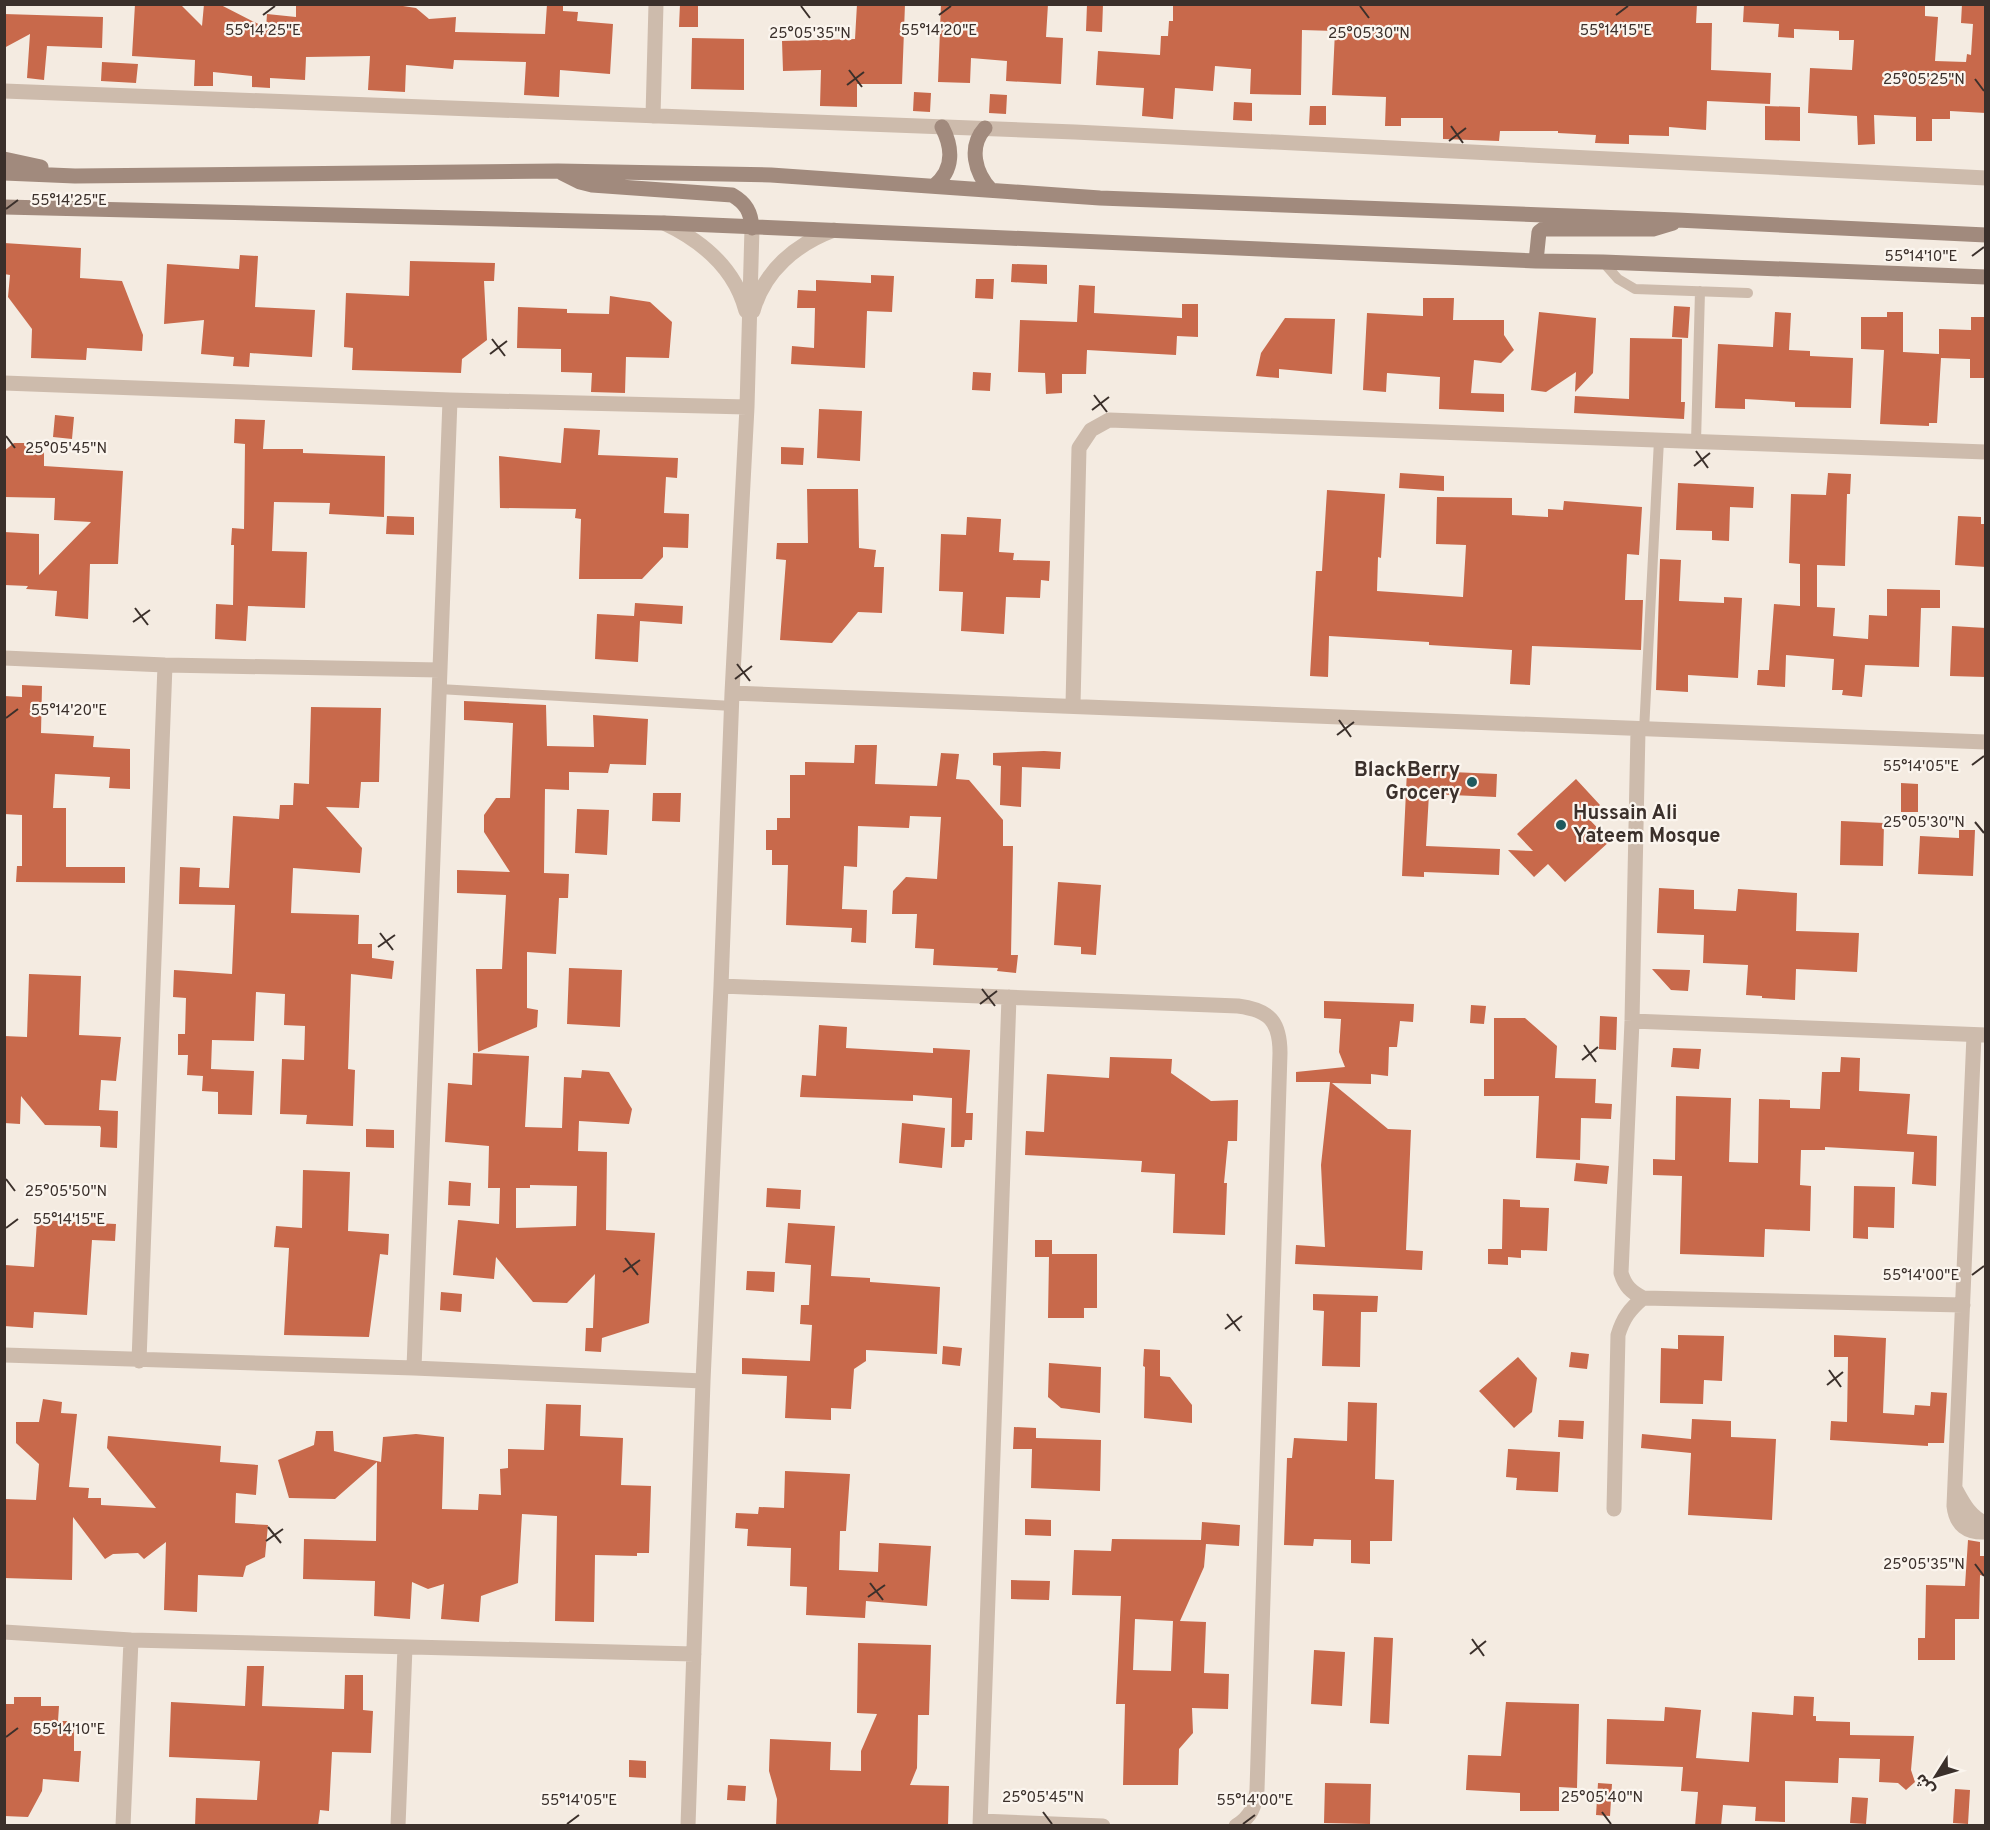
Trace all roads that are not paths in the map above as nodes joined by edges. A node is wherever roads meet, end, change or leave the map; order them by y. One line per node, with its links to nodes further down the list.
1 (656, 4): 3 (street)
2 (4, 91): 3 (street)
3 (653, 116): 4 (street)
4 (942, 127): 5 (street); 11 (main road)
5 (985, 128): 10 (street); 12 (main road)
6 (4, 159): 9 (main road)
7 (558, 171): 9 (main road); 11 (main road); 16 (main road)
8 (4, 172): 9 (main road)
9 (75, 176)
10 (1986, 178)
11 (934, 186): 12 (main road)
12 (991, 190): 14 (main road)
13 (4, 209): 15 (main road)
14 (1677, 220): 18 (main road); 19 (main road)
15 (664, 223): 16 (main road); 24 (street)
16 (752, 228): 17 (main road); 24 (street)
17 (836, 229): 19 (main road); 24 (street)
18 (1986, 235)
19 (1536, 261): 20 (main road)
20 (1603, 262): 21 (main road); 22 (lane)
21 (1986, 277)
22 (1700, 291): 23 (lane); 29 (lane)
23 (1748, 293)
24 (750, 326): 27 (street)
25 (4, 383): 26 (street)
26 (450, 400): 27 (street); 33 (street)
27 (747, 407): 35 (street)
28 (1659, 440): 29 (street); 36 (street); 37 (lane)
29 (1696, 442): 30 (street)
30 (1986, 453)
31 (4, 658): 32 (street)
32 (165, 665): 33 (street); 46 (street)
33 (440, 670): 34 (street)
34 (439, 689): 35 (lane); 47 (street)
35 (732, 700): 36 (street); 39 (street)
36 (1073, 705): 37 (street)
37 (1641, 730): 38 (street); 41 (street)
38 (1986, 742)
39 (721, 986): 40 (street); 48 (street)
40 (1009, 997): 57 (street); 62 (street)
41 (1632, 1021): 42 (street); 43 (street)
42 (1980, 1035): 44 (street)
43 (1644, 1298): 44 (street); 50 (street)
44 (1963, 1305): 49 (street)
45 (4, 1355): 46 (street)
46 (139, 1361): 47 (street)
47 (414, 1368): 48 (street)
48 (703, 1381): 56 (street)
49 (1956, 1490): 51 (street); 52 (street)
50 (1614, 1509)
51 (1986, 1524)
52 (1986, 1532)
53 (4, 1632): 54 (street)
54 (131, 1640): 55 (street); 58 (street)
55 (405, 1647): 56 (street); 59 (street)
56 (694, 1654): 60 (street)
57 (980, 1823): 61 (street)
58 (123, 1826)
59 (398, 1826)
60 (688, 1826)
61 (1103, 1826)
62 (1236, 1826)

